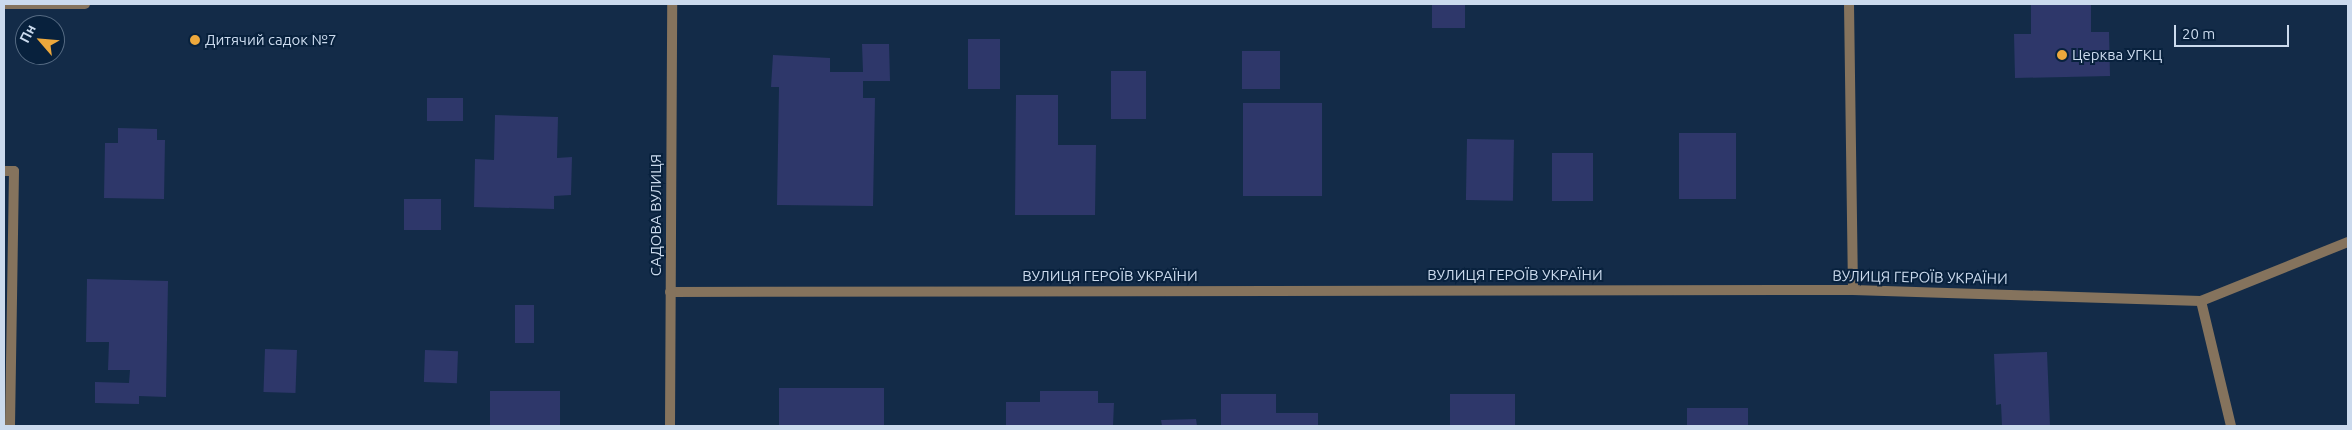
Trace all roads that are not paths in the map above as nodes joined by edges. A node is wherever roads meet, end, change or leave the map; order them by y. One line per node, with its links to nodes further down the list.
1 (4, 4): 2 (street)
2 (85, 4)
3 (672, 4): 8 (street, САДОВА ВУЛИЦЯ)
4 (1849, 4): 7 (street)
5 (4, 171): 10 (street)
6 (2348, 242): 9 (street, ВУЛИЦЯ ГЕРОЇВ УКРАЇНИ)
7 (1853, 290): 8 (street, ВУЛИЦЯ ГЕРОЇВ УКРАЇНИ); 9 (street, ВУЛИЦЯ ГЕРОЇВ УКРАЇНИ)
8 (670, 292): 11 (street, САДОВА ВУЛИЦЯ)
9 (2201, 300): 12 (street)
10 (10, 426)
11 (670, 426)
12 (2231, 426)

